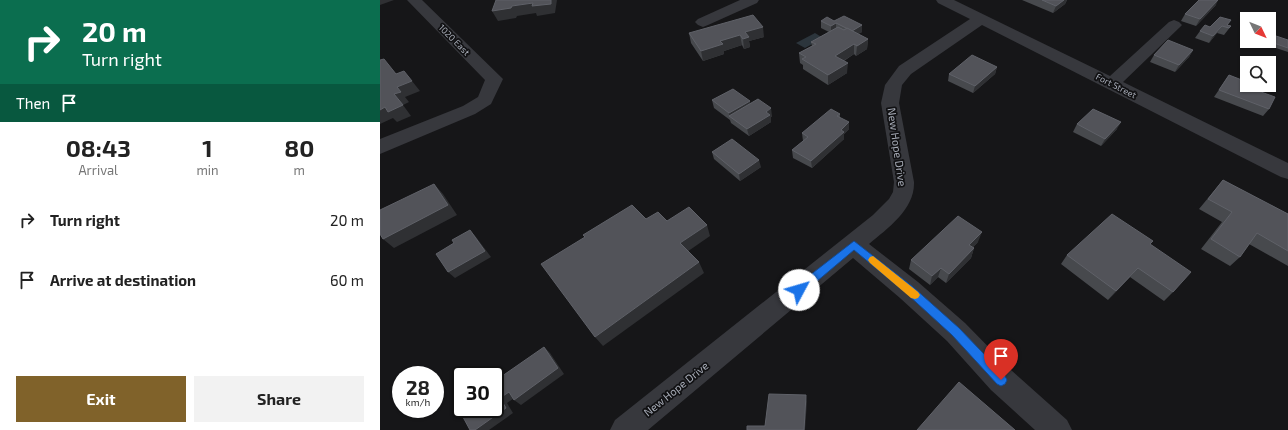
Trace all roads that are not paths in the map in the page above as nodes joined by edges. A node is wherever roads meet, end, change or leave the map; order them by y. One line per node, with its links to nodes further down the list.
1 (414, 0): 8 (street, 1020 East)
2 (752, 0): 5 (street)
3 (943, 0): 4 (street, Fort Street)
4 (981, 19): 7 (street, Fort Street); 10 (street, New Hope Drive)
5 (703, 22)
6 (1174, 24): 7 (street)
7 (1111, 84): 9 (street, Fort Street)
8 (380, 147)
9 (1288, 172)
10 (854, 245): 11 (street, New Hope Drive); 12 (street)
11 (625, 430)
12 (1057, 430)

